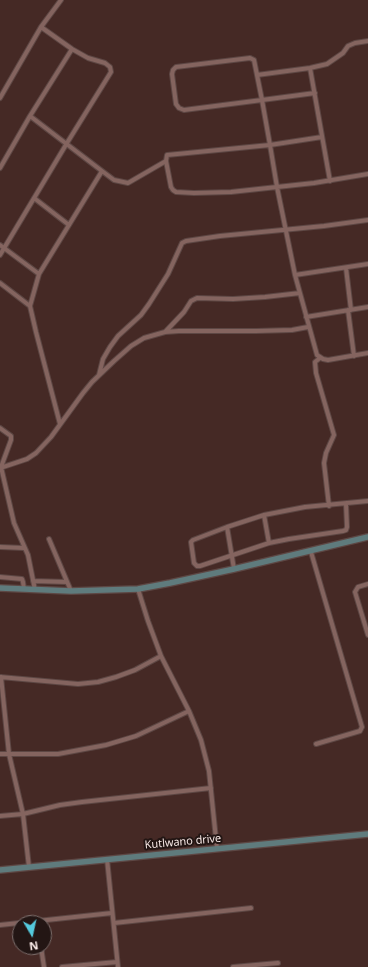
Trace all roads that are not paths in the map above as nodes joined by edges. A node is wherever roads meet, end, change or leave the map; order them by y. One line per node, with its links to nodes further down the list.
1 (61, 0): 2 (street)
2 (41, 27): 4 (street); 8 (street)
3 (368, 41): 5 (street)
4 (72, 50): 10 (street); 12 (street)
5 (310, 68): 6 (street); 7 (street)
6 (257, 75): 9 (street); 9 (street)
7 (315, 93): 9 (street); 11 (street)
8 (0, 98)
9 (262, 100): 13 (street)
10 (30, 116): 12 (street); 15 (street)
11 (322, 137): 13 (street); 18 (street)
12 (67, 143): 16 (street); 20 (street)
13 (270, 145): 14 (street); 19 (street)
14 (166, 161): 16 (street); 19 (street)
15 (0, 168)
16 (102, 171): 22 (street)
17 (368, 174): 18 (street)
18 (330, 181): 19 (street)
19 (277, 187): 23 (street)
20 (34, 198): 22 (street); 25 (street)
21 (368, 220): 23 (street)
22 (69, 225): 29 (street)
23 (286, 230): 30 (street); 42 (street)
24 (0, 245): 25 (street)
25 (4, 248): 26 (street); 29 (street)
26 (0, 255)
27 (368, 264): 28 (street)
28 (346, 268): 30 (street); 35 (street)
29 (39, 274): 33 (street)
30 (295, 275): 32 (street)
31 (0, 283): 33 (street)
32 (300, 293): 36 (street); 38 (street)
33 (30, 306): 43 (street)
34 (368, 307): 35 (street)
35 (350, 310): 36 (street); 40 (street)
36 (306, 317): 37 (street)
37 (308, 327): 38 (street); 41 (street)
38 (166, 332): 42 (street)
39 (368, 353): 40 (street)
40 (354, 356): 41 (street)
41 (320, 358): 48 (street)
42 (99, 376): 43 (street)
43 (60, 424): 45 (street)
44 (0, 428): 45 (street)
45 (0, 467): 55 (street)
46 (368, 501): 47 (street)
47 (346, 504): 48 (street); 53 (street)
48 (329, 506): 49 (street)
49 (264, 515): 50 (street); 53 (street)
50 (227, 527): 57 (street); 57 (street)
51 (368, 537): 56 (street)
52 (49, 539): 61 (street)
53 (269, 543): 57 (street)
54 (0, 547): 55 (street)
55 (24, 548): 60 (street)
56 (311, 552): 58 (street); 72 (street)
57 (232, 556): 58 (street)
58 (234, 569): 65 (street)
59 (0, 577): 64 (street)
60 (33, 581): 61 (street); 66 (street)
61 (67, 582): 67 (street)
62 (368, 584): 68 (street)
63 (0, 588): 64 (street)
64 (24, 589): 66 (street)
65 (138, 589): 67 (street); 69 (street)
66 (35, 590): 67 (street)
67 (71, 591)
68 (368, 635)
69 (161, 656): 70 (street); 71 (street)
70 (1, 677): 74 (street)
71 (189, 711): 74 (street); 75 (street)
72 (316, 744)
73 (0, 754): 74 (street)
74 (9, 754): 76 (street)
75 (212, 788): 76 (street); 79 (street)
76 (23, 814): 77 (street); 81 (street)
77 (0, 816)
78 (368, 834): 79 (street, Kutlwano drive)
79 (217, 848): 80 (street, Kutlwano drive)
80 (107, 859): 81 (street, Kutlwano drive); 84 (street)
81 (30, 867): 82 (street, Kutlwano drive)
82 (0, 870)
83 (251, 908): 86 (street)
84 (112, 913): 85 (street); 86 (street)
85 (52, 920)
86 (114, 923): 91 (street)
87 (12, 924): 88 (street)
88 (0, 925)
89 (42, 955): 92 (street)
90 (278, 962): 94 (street)
91 (118, 965): 93 (street)
92 (44, 967)
93 (62, 967)
94 (233, 967)

